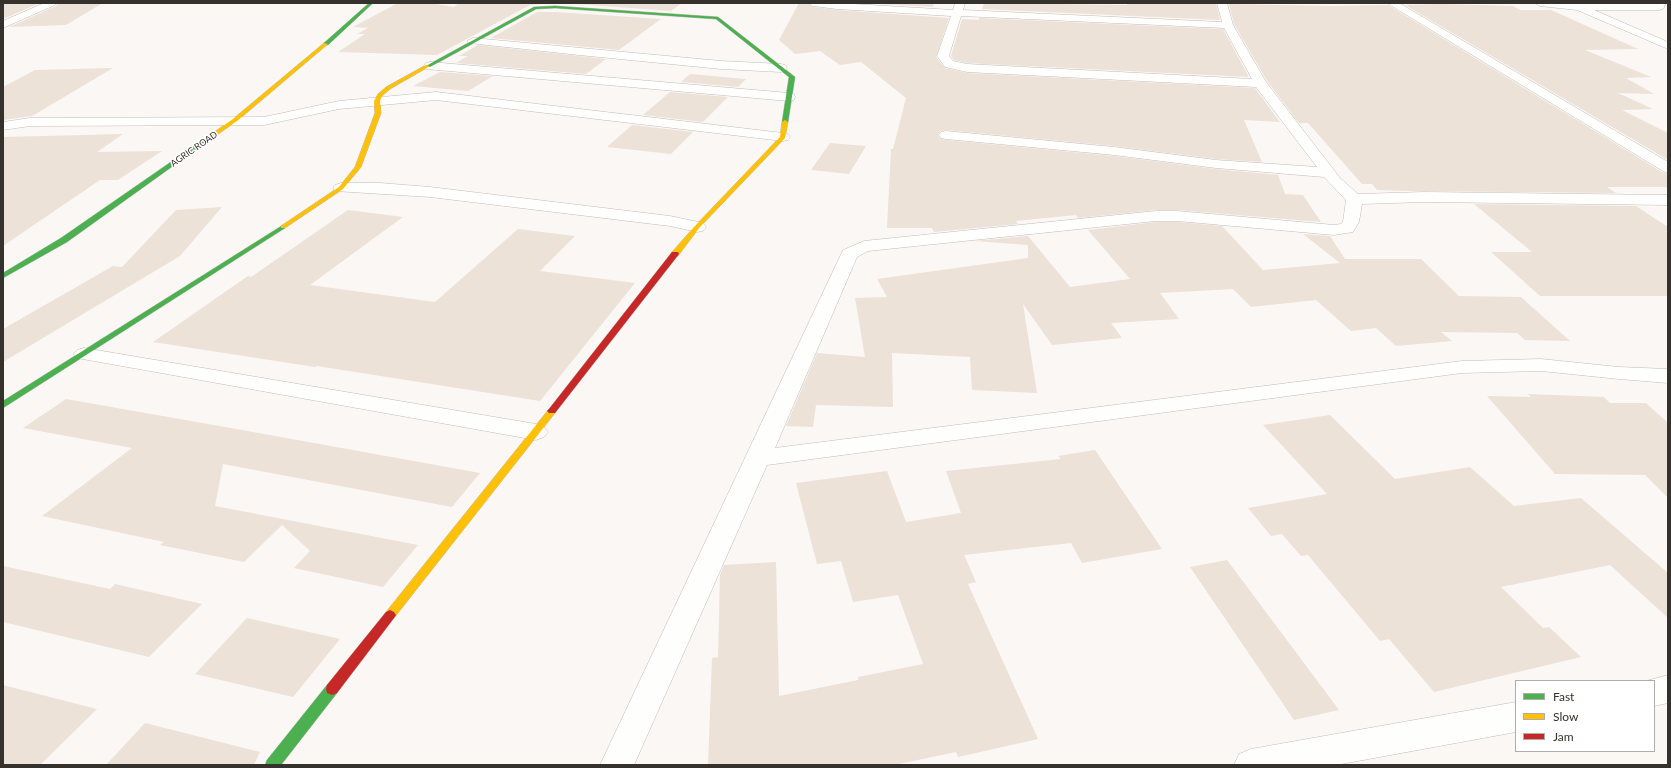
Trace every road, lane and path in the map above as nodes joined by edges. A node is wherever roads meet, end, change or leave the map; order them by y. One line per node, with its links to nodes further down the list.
1 (52, 3): 10 (street)
2 (371, 3): 21 (street, AGRIC ROAD)
3 (813, 3): 9 (street)
4 (1222, 3): 11 (street)
5 (1392, 3): 25 (street)
6 (1540, 3): 8 (street)
7 (1661, 3): 8 (street)
8 (1579, 7): 12 (street)
9 (958, 8): 11 (street); 18 (street)
10 (3, 25)
11 (1228, 25): 18 (street)
12 (1652, 39): 13 (street); 15 (street)
13 (1668, 39)
14 (473, 41): 16 (street); 17 (street); 17 (street)
15 (1668, 46)
16 (430, 66): 19 (street); 20 (street)
17 (781, 68): 19 (street)
18 (1260, 83): 26 (street)
19 (789, 97): 24 (street)
20 (377, 101): 21 (street); 24 (street); 27 (street)
21 (235, 120): 22 (street); 31 (street, AGRIC ROAD)
22 (3, 126)
23 (946, 135): 26 (street)
24 (783, 137): 30 (street)
25 (1668, 168)
26 (1329, 173): 28 (street)
27 (341, 188): 30 (street); 32 (street)
28 (1354, 199): 29 (street); 36 (street)
29 (1668, 200)
30 (697, 227): 35 (street)
31 (3, 276)
32 (84, 354): 34 (street); 35 (street)
33 (1668, 376): 36 (street)
34 (3, 405)
35 (536, 432): 40 (street)
36 (758, 458): 41 (street)
37 (1668, 689): 38 (street)
38 (1655, 692)
39 (1515, 717): 42 (street)
40 (272, 765)
41 (617, 765)
42 (1251, 765)

